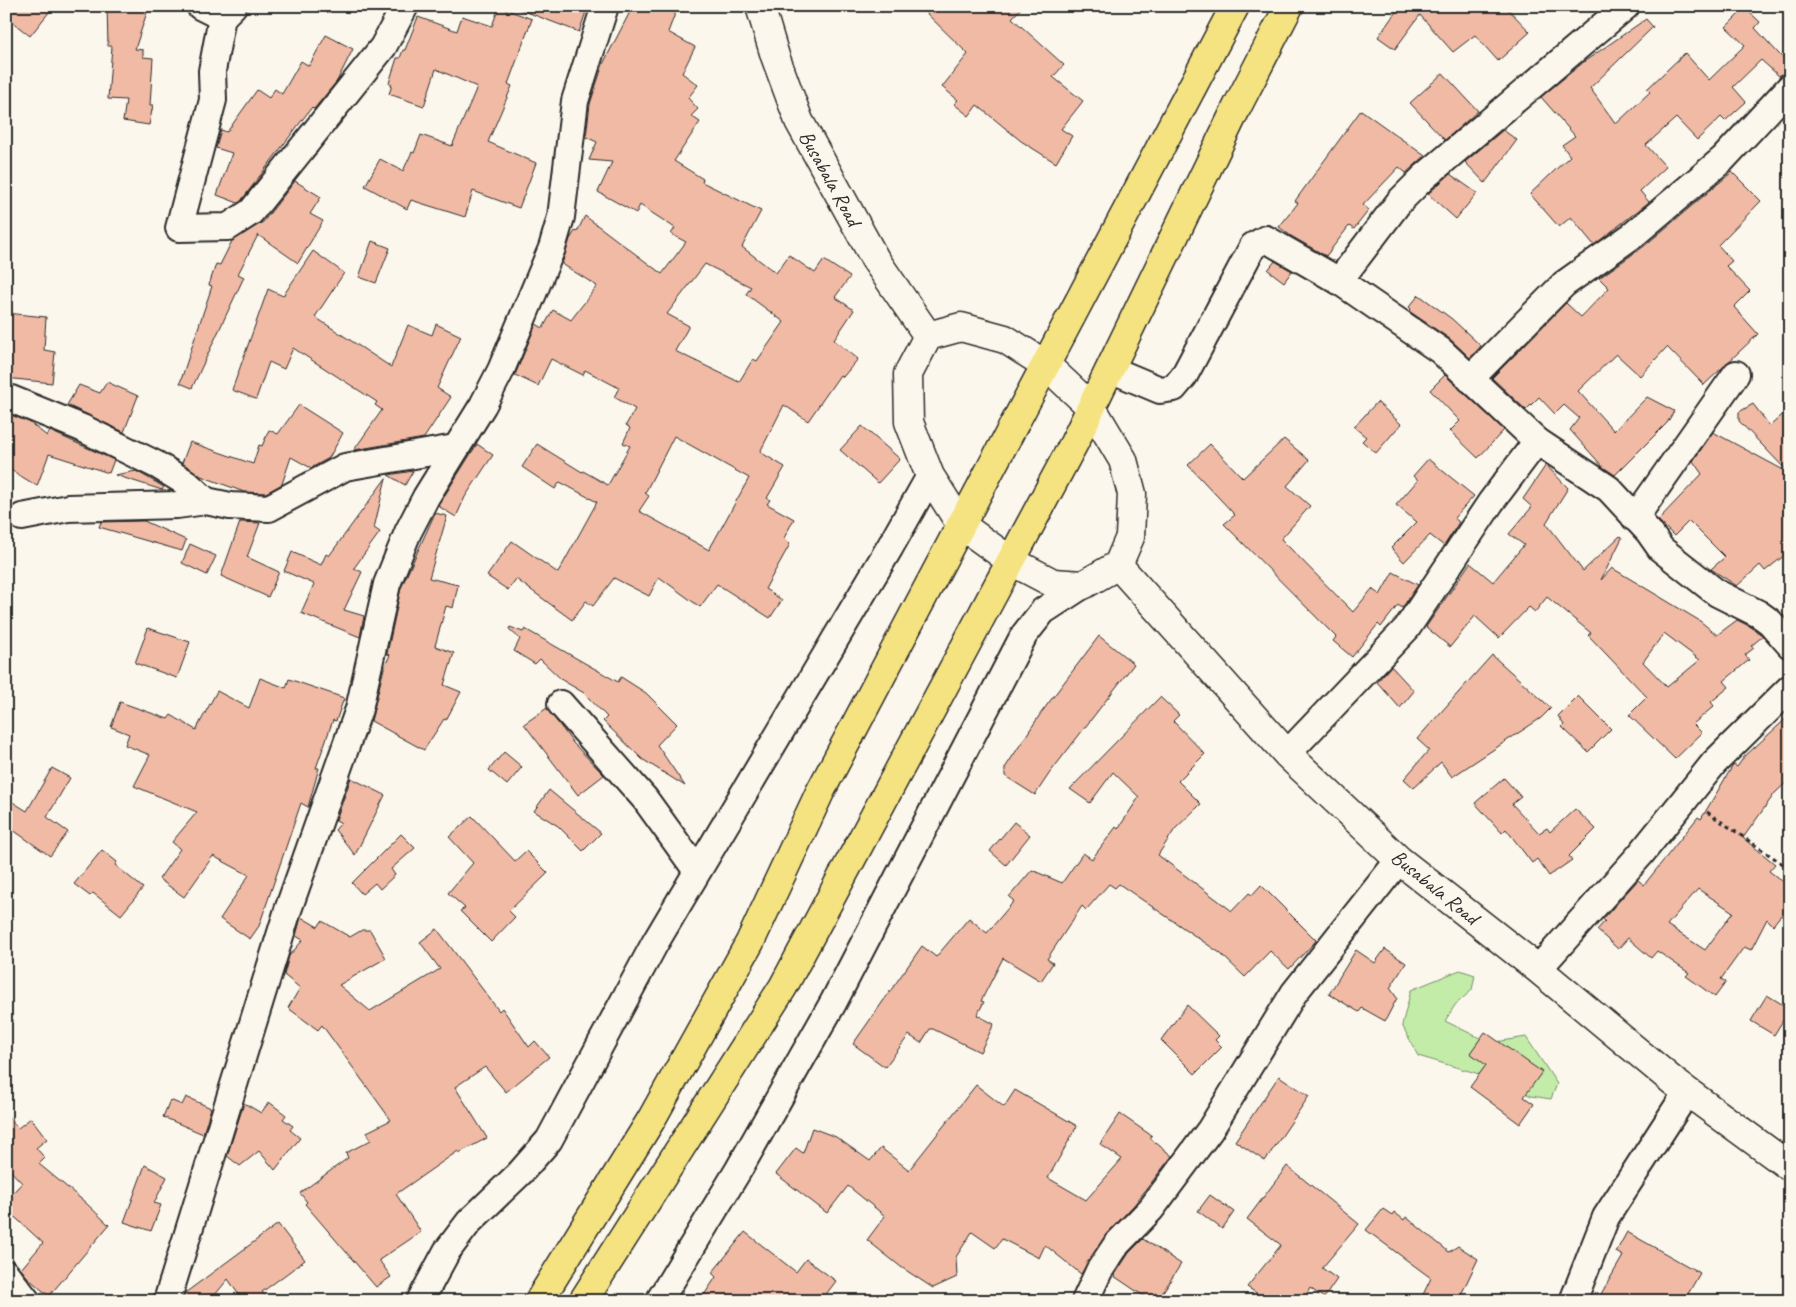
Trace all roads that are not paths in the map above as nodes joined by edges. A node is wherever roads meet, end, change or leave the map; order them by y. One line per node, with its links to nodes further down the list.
1 (405, 6): 7 (street)
2 (606, 6): 18 (street)
3 (760, 6): 10 (street, Busabala Road)
4 (1235, 6): 11 (highway)
5 (1289, 6): 12 (highway)
6 (1626, 6): 9 (street)
7 (218, 10)
8 (1790, 87): 14 (street)
9 (1339, 281): 12 (street); 14 (street)
10 (928, 336): 11 (street); 19 (street)
11 (1046, 365): 16 (street); 23 (highway)
12 (1110, 369): 16 (highway)
13 (1736, 374): 22 (street)
14 (1470, 379): 17 (street)
15 (6, 397): 20 (street)
16 (1092, 408): 24 (highway); 25 (street)
17 (1537, 441): 22 (street); 30 (street)
18 (455, 448): 20 (street); 38 (street)
19 (930, 476): 23 (street); 32 (street)
20 (206, 501): 21 (street)
21 (22, 517)
22 (1635, 518): 27 (street)
23 (960, 525): 24 (street); 40 (highway)
24 (1012, 561): 26 (street); 41 (highway)
25 (1118, 565): 26 (street); 30 (street, Busabala Road)
26 (1083, 585): 42 (street)
27 (1790, 645)
28 (1790, 688): 33 (street)
29 (561, 704): 32 (street)
30 (1287, 754): 31 (street, Busabala Road)
31 (1399, 860): 33 (street, Busabala Road); 43 (street)
32 (697, 872): 39 (street)
33 (1538, 969): 34 (street, Busabala Road)
34 (1687, 1092): 35 (street, Busabala Road); 44 (street)
35 (1790, 1167)
36 (6, 1274): 37 (street)
37 (27, 1301)
38 (167, 1301)
39 (420, 1301)
40 (540, 1301)
41 (583, 1301)
42 (659, 1301)
43 (1085, 1301)
44 (1573, 1301)

